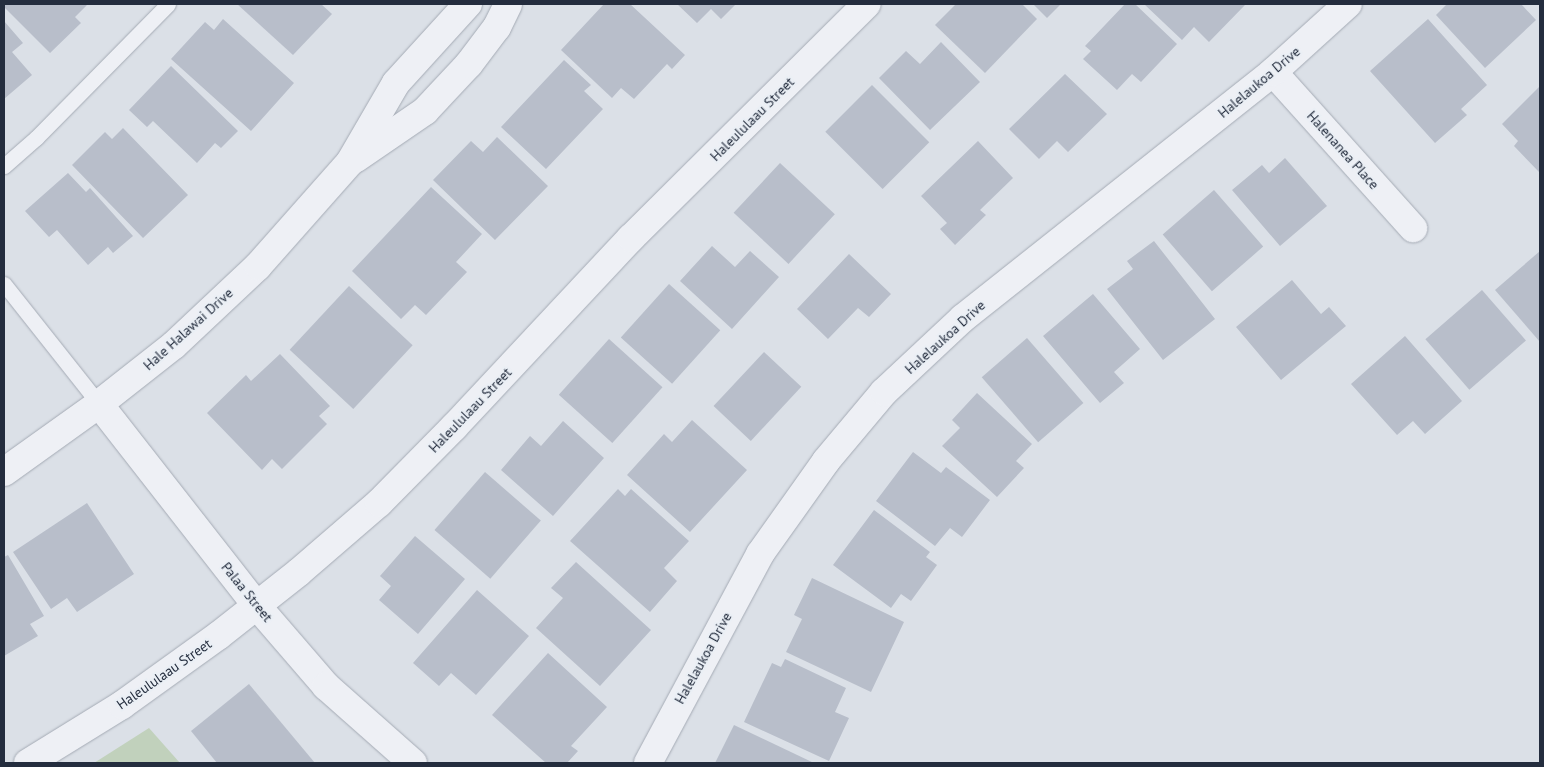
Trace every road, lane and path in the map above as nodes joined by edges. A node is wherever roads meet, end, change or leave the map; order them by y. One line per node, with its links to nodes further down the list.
1 (168, 4): 8 (lane)
2 (468, 4): 7 (street, Hale Halawai Drive)
3 (508, 4): 7 (street, Hale Halawai Drive)
4 (867, 4): 13 (street, Haleululaau Street)
5 (1348, 4): 6 (street, Halelaukoa Drive)
6 (1273, 72): 9 (street, Halenanea Place); 16 (street, Halelaukoa Drive)
7 (350, 162): 11 (street, Hale Halawai Drive)
8 (4, 166)
9 (1413, 228)
10 (4, 284): 11 (lane)
11 (99, 404): 12 (street, Hale Halawai Drive); 13 (street, Palaa Street)
12 (4, 472)
13 (257, 606): 14 (street, Haleululaau Street); 15 (street, Palaa Street)
14 (28, 763)
15 (413, 763)
16 (648, 763)

